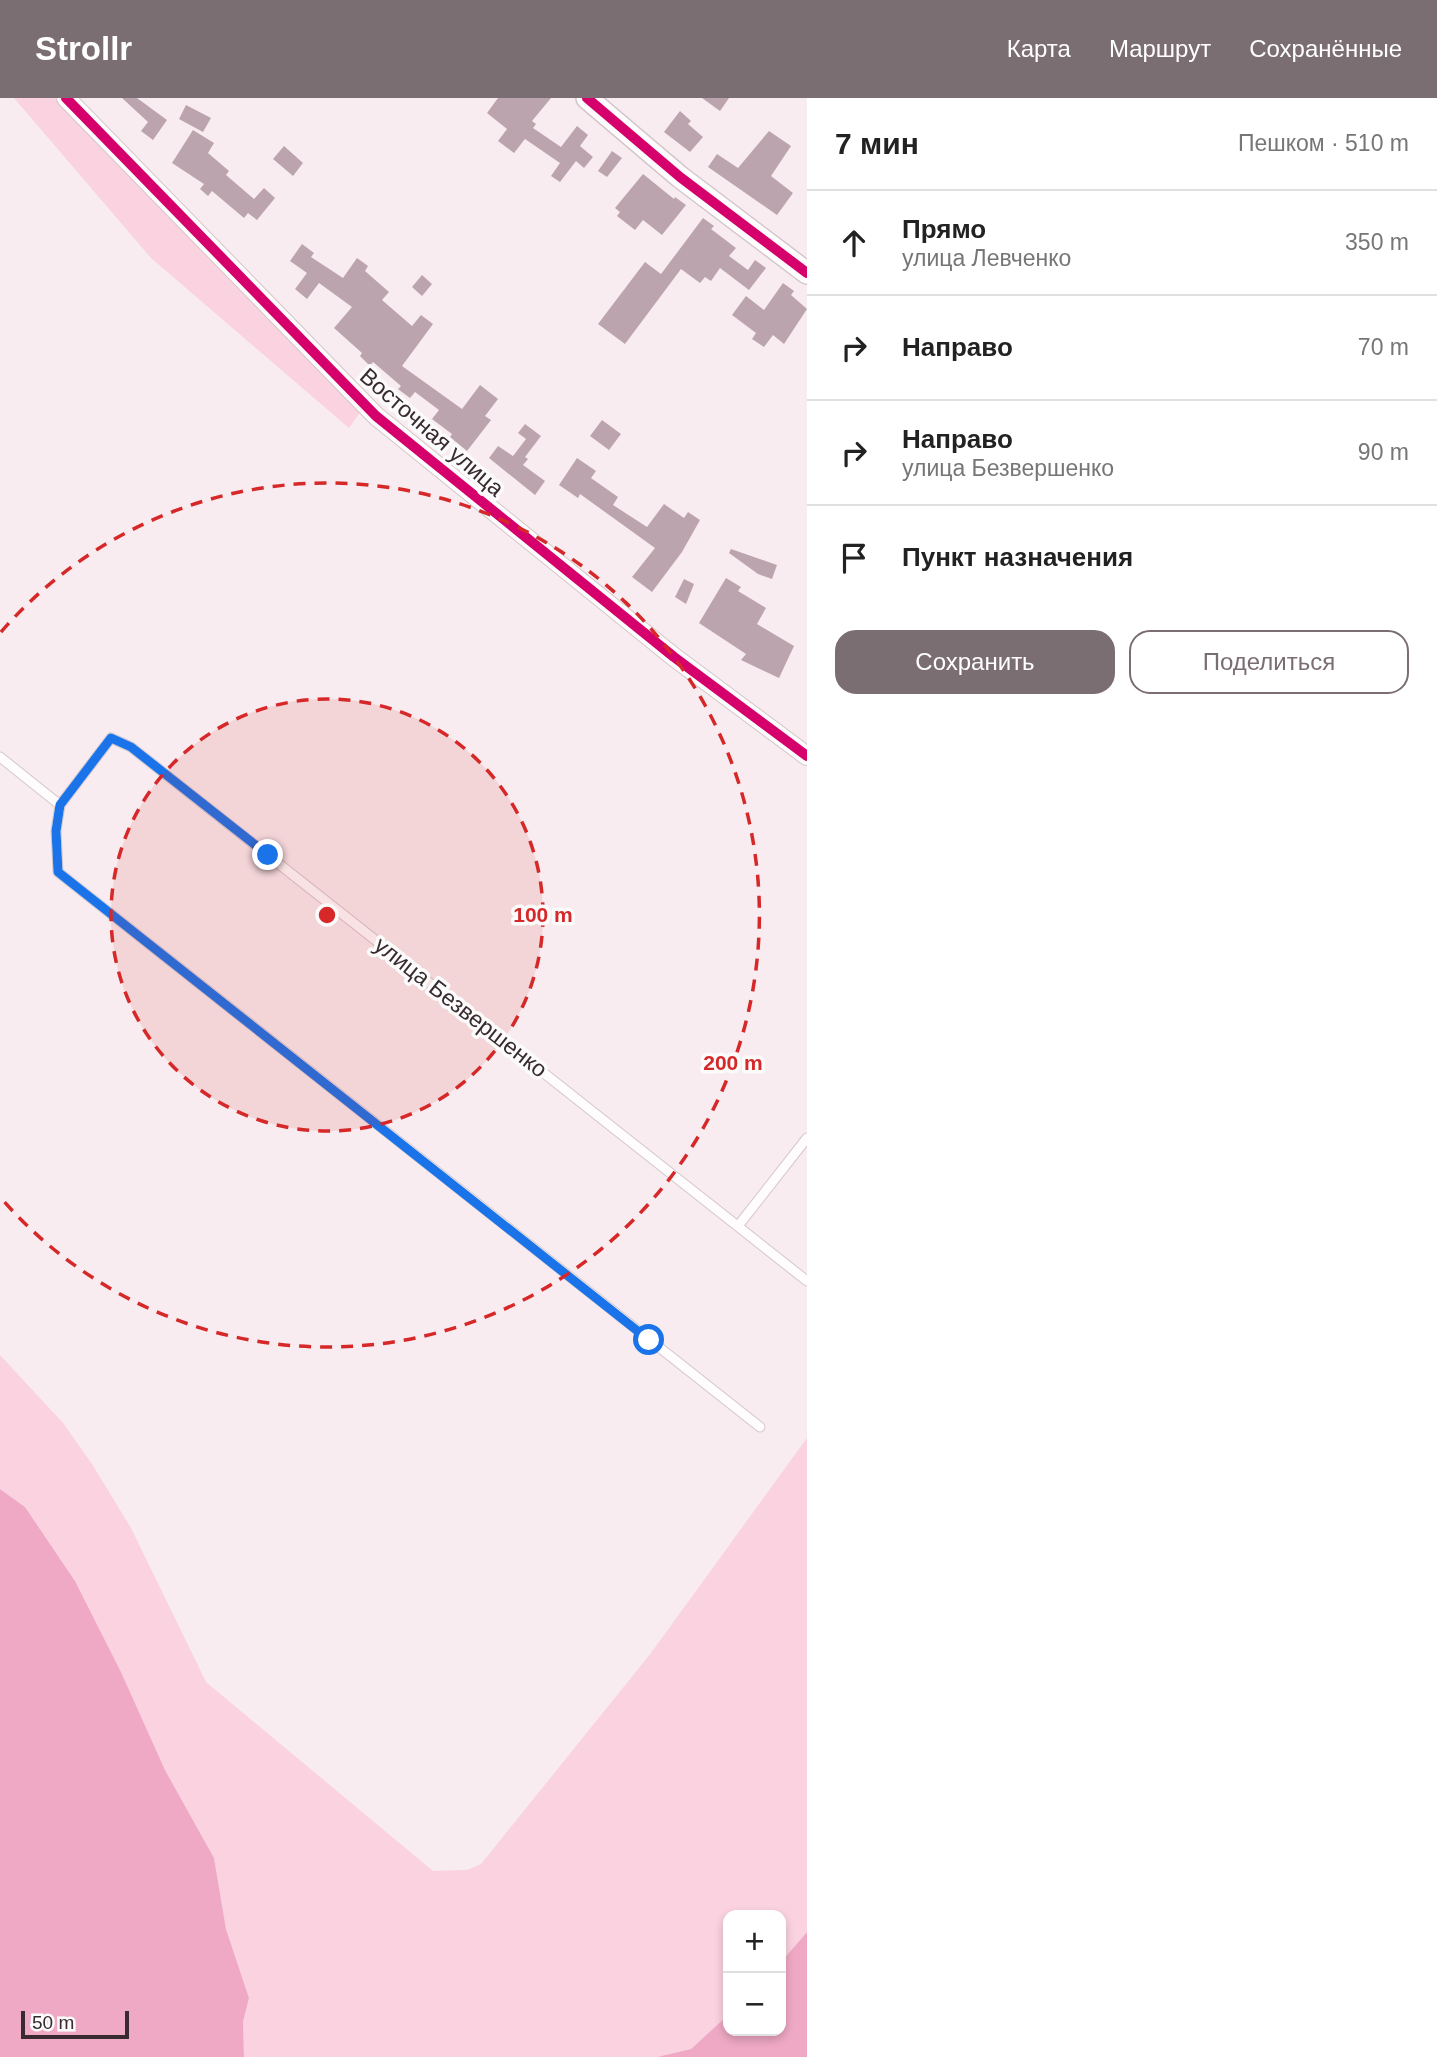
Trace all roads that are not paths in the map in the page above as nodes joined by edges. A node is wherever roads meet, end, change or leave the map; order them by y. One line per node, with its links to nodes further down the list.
1 (66, 98): 4 (street, Восточная улица)
2 (587, 98): 3 (street)
3 (807, 273)
4 (807, 756)
5 (0, 757): 6 (lane)
6 (60, 805): 8 (lane, улица Безвершенко); 10 (lane)
7 (807, 1138): 8 (lane)
8 (738, 1226): 9 (lane, улица Безвершенко)
9 (807, 1281)
10 (760, 1427)

